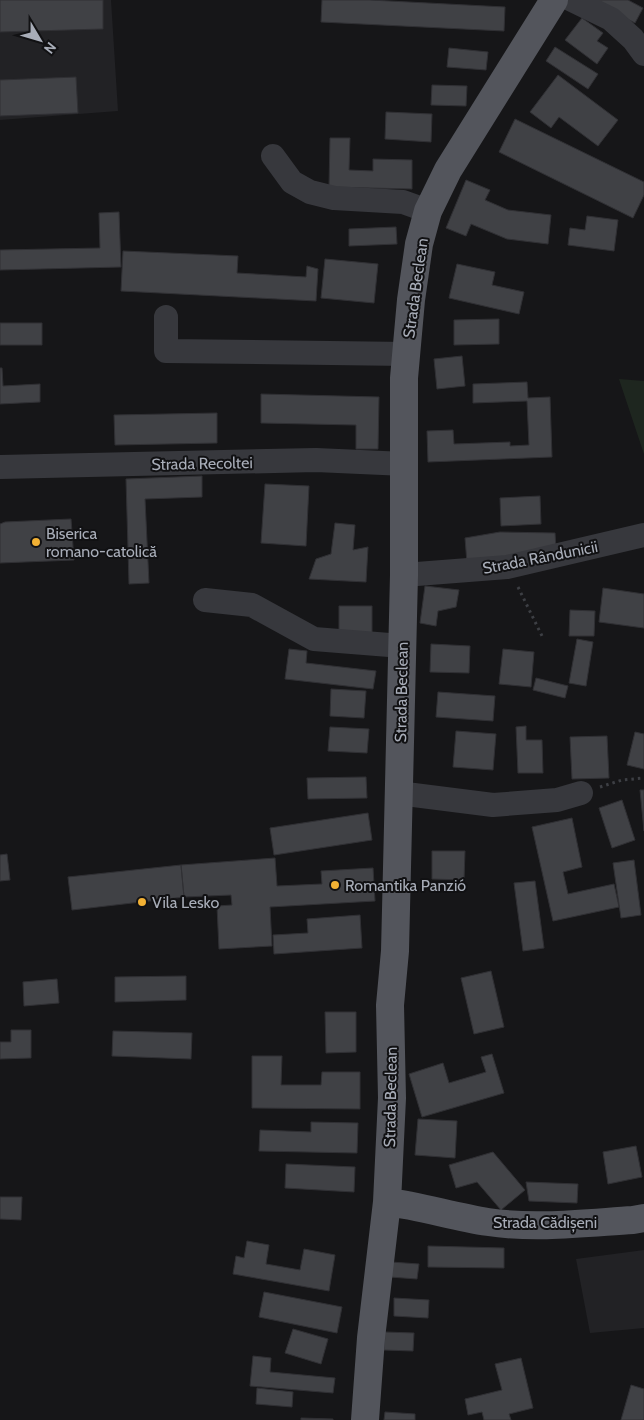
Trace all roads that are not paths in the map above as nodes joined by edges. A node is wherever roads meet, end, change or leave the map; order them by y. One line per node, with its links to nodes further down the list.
1 (554, 0): 5 (main road, Strada Beclean)
2 (572, 0): 3 (street)
3 (644, 54)
4 (273, 156): 5 (street)
5 (428, 211): 7 (main road, Strada Beclean)
6 (166, 317): 7 (street)
7 (407, 354): 8 (main road, Strada Beclean)
8 (405, 464): 9 (street, Strada Recoltei); 11 (main road, Strada Beclean)
9 (0, 467)
10 (644, 535): 11 (street, Strada Rândunicii)
11 (404, 575): 13 (main road, Strada Beclean)
12 (205, 600): 13 (street)
13 (402, 646): 14 (main road, Strada Beclean)
14 (398, 793): 15 (street); 16 (main road, Strada Beclean)
15 (581, 793)
16 (387, 1202): 17 (main road, Strada Cădișeni); 18 (main road, Strada Beclean)
17 (644, 1218)
18 (365, 1420)

